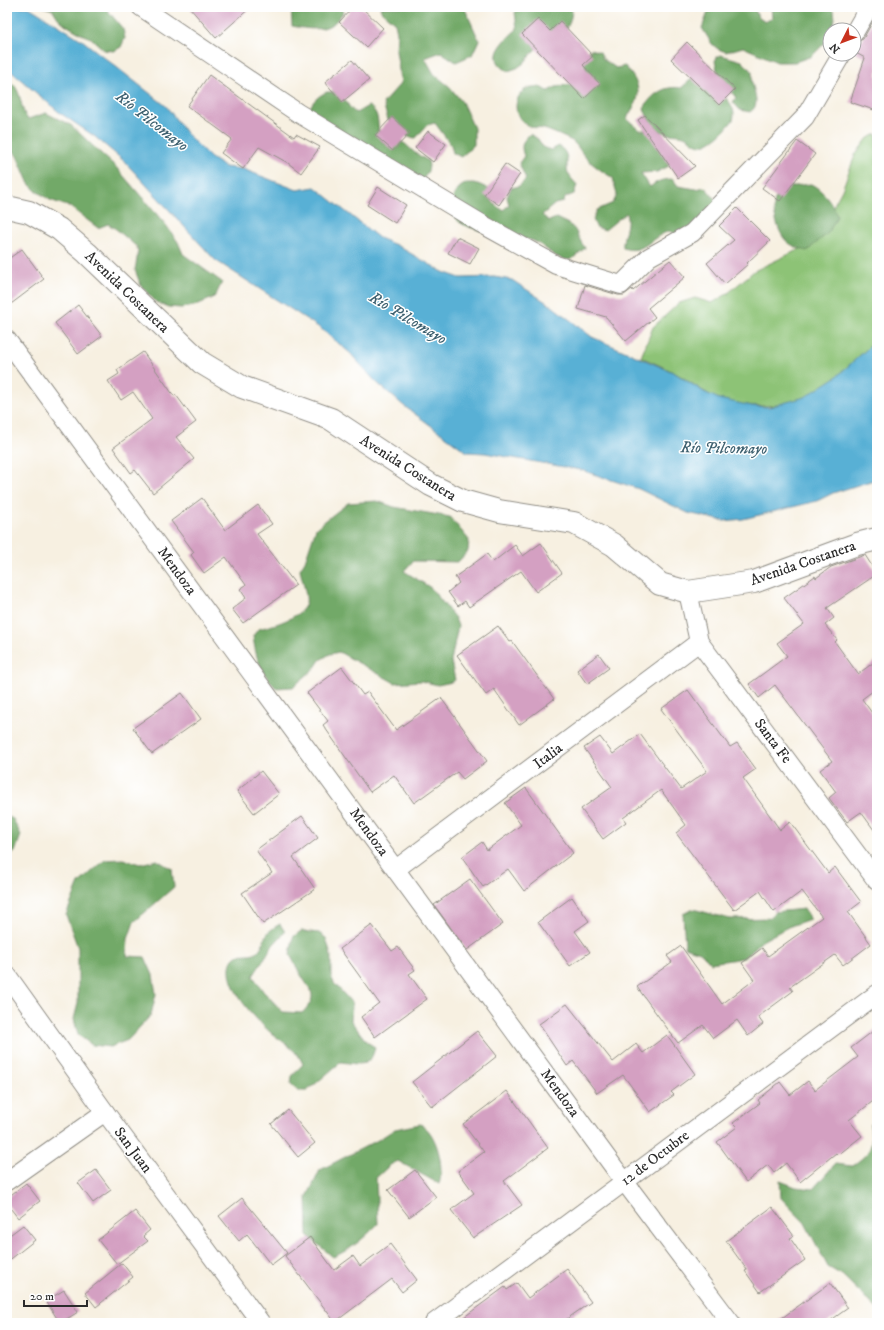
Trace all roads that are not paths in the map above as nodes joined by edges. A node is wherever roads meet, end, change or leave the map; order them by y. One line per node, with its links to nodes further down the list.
1 (141, 7): 4 (street)
2 (869, 7): 3 (street)
3 (860, 22)
4 (837, 62)
5 (7, 207): 8 (street, Avenida Costanera)
6 (7, 340): 10 (street, Mendoza)
7 (877, 539): 8 (street, Avenida Costanera)
8 (688, 592): 9 (street, Santa Fe)
9 (699, 642): 10 (street, Italia); 11 (street, Santa Fe)
10 (396, 869): 16 (street, Mendoza)
11 (877, 881)
12 (7, 975): 14 (street, San Juan)
13 (877, 994): 16 (street, 12 de Octubre)
14 (104, 1112): 15 (street); 17 (street, San Juan)
15 (7, 1181)
16 (624, 1182): 18 (street, 12 de Octubre); 19 (street, Mendoza)
17 (261, 1323)
18 (434, 1323)
19 (731, 1323)

